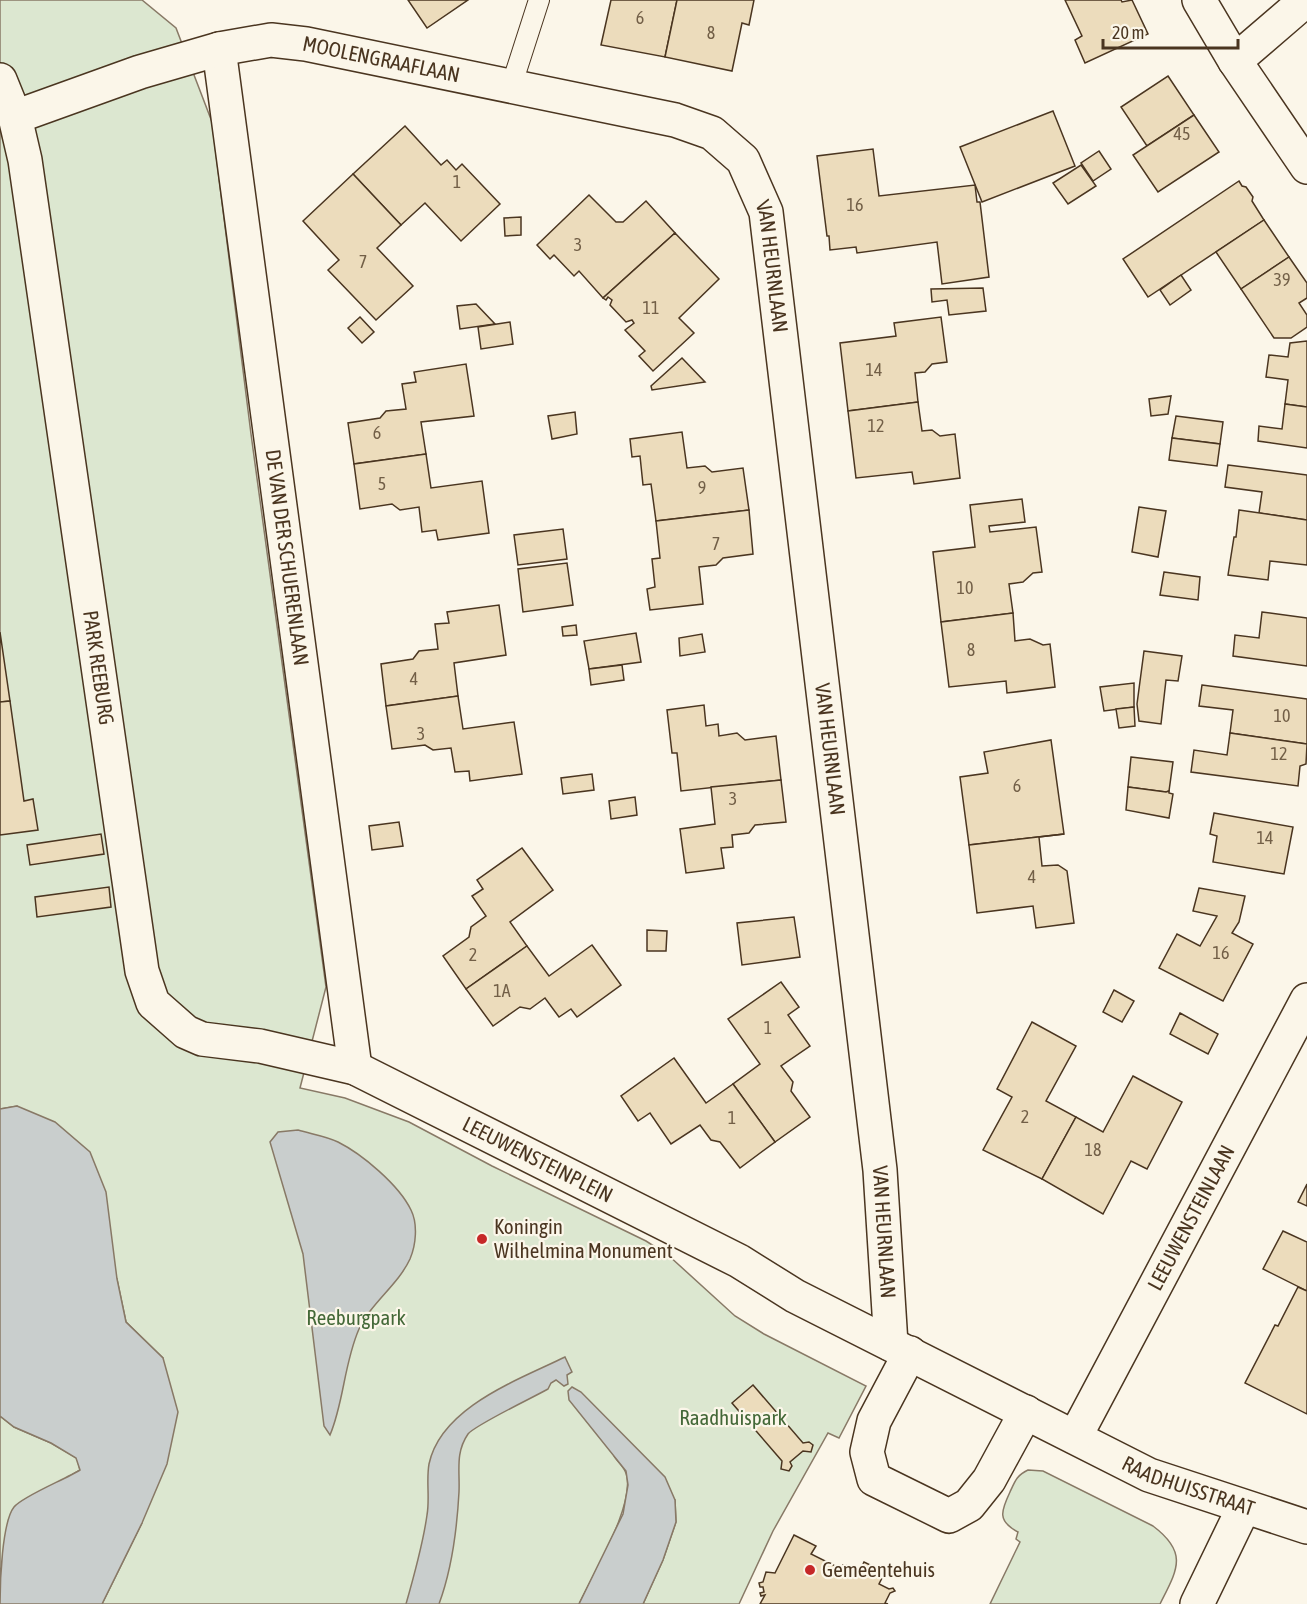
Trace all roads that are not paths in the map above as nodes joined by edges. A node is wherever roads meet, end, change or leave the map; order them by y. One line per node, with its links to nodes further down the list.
1 (539, 0): 7 (lane)
2 (1199, 0): 5 (street)
3 (1306, 0): 5 (street)
4 (219, 49): 7 (street, MOOLENGRAAFLAAN); 8 (street, MOOLENGRAAFLAAN); 12 (street, DE VAN DER SCHUERENLAAN)
5 (1235, 61): 10 (street)
6 (0, 80): 8 (street, PARK REEBURG)
7 (511, 87): 9 (street, MOOLENGRAAFLAAN)
8 (15, 117): 12 (street, PARK REEBURG)
9 (743, 160): 13 (street, VAN HEURNLAAN)
10 (1307, 167)
11 (1307, 1000): 15 (street, LEEUWENSTEINLAAN)
12 (355, 1068): 13 (street, LEEUWENSTEINPLEIN)
13 (900, 1349): 14 (street, LEEUWENSTEINPLEIN); 14 (street)
14 (1026, 1412): 15 (street, LEEUWENSTEINPLEIN)
15 (1076, 1437): 16 (street, RAADHUISSTRAAT)
16 (1244, 1507): 17 (street, RAADHUISSTRAAT); 18 (street)
17 (1307, 1527)
18 (1197, 1604)

